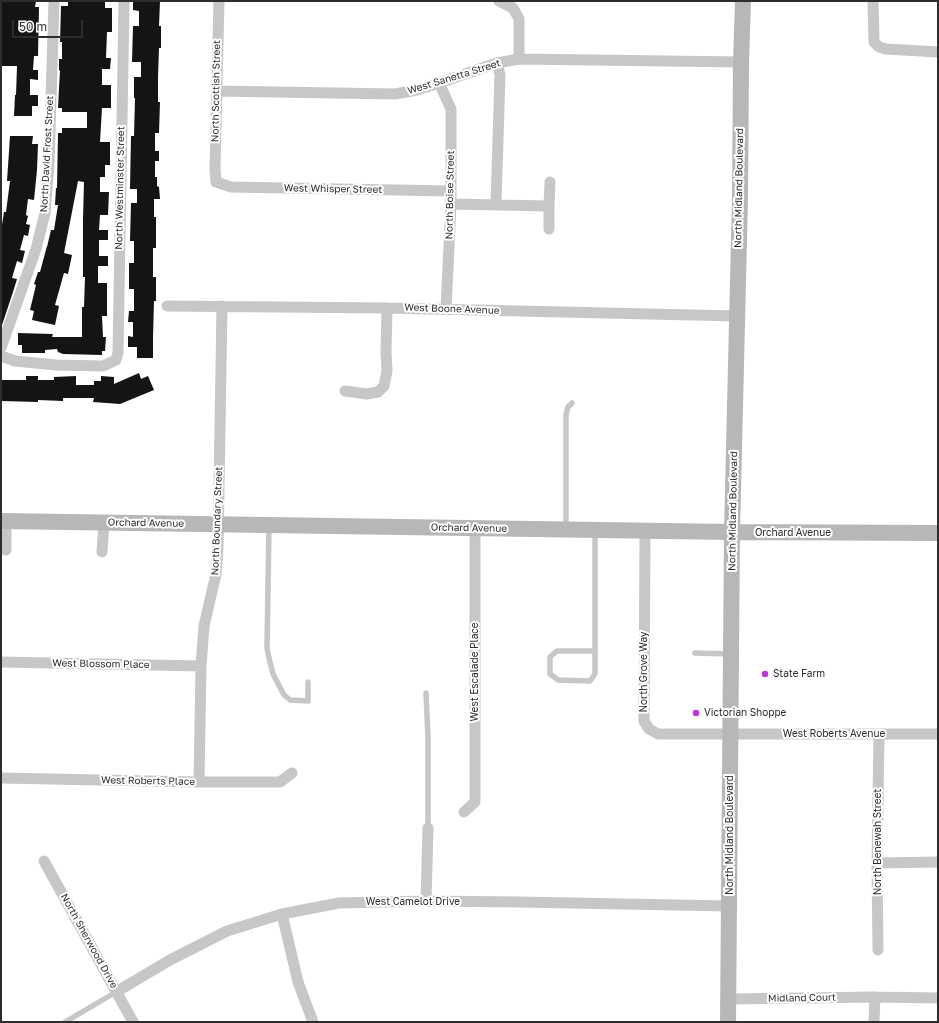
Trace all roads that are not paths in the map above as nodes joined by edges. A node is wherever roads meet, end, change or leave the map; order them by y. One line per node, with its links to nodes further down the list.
1 (54, 1): 25 (street, North David Frost Street)
2 (124, 1): 26 (street, North Westminster Street)
3 (219, 1): 12 (street, North Scottish Street)
4 (499, 1): 8 (street)
5 (743, 1): 9 (main road, North Midland Boulevard)
6 (873, 1): 7 (street)
7 (938, 52)
8 (519, 59): 9 (street, West Sanetta Street); 10 (street, West Sanetta Street)
9 (741, 62): 24 (main road, North Midland Boulevard)
10 (497, 63): 11 (street, West Sanetta Street); 17 (street)
11 (439, 83): 12 (street, West Sanetta Street); 15 (street, North Boise Street)
12 (216, 91): 13 (street, North Scottish Street)
13 (216, 182): 15 (street, West Whisper Street)
14 (550, 182): 18 (street)
15 (450, 191): 16 (street, North Boise Street)
16 (450, 204): 17 (street); 23 (street, North Boise Street)
17 (496, 204): 18 (street)
18 (549, 206): 19 (street)
19 (549, 229)
20 (167, 306): 21 (street, West Boone Avenue)
21 (222, 306): 22 (street, West Boone Avenue); 31 (street, North Boundary Street)
22 (387, 308): 23 (street, West Boone Avenue); 27 (street)
23 (446, 309): 24 (street, West Boone Avenue)
24 (737, 316): 37 (main road, North Midland Boulevard)
25 (1, 348)
26 (1, 356)
27 (345, 391)
28 (572, 404): 34 (lane)
29 (4, 521): 30 (main road, Orchard Avenue); 39 (street)
30 (104, 522): 31 (main road, Orchard Avenue); 40 (street)
31 (218, 524): 32 (main road, Orchard Avenue); 45 (street, North Boundary Street)
32 (270, 526): 33 (main road, Orchard Avenue); 46 (lane)
33 (475, 528): 34 (main road, Orchard Avenue); 54 (street, West Escalade Place)
34 (566, 530): 35 (main road, Orchard Avenue)
35 (595, 530): 36 (main road, Orchard Avenue); 41 (lane)
36 (645, 531): 37 (main road, Orchard Avenue); 48 (street, North Grove Way)
37 (732, 532): 38 (main road, Orchard Avenue); 43 (main road, North Midland Boulevard)
38 (938, 534)
39 (6, 550)
40 (102, 552)
41 (595, 651): 41 (lane)
42 (695, 654): 43 (lane)
43 (731, 654): 48 (main road, North Midland Boulevard)
44 (1, 662): 45 (street, West Blossom Place)
45 (201, 666): 53 (street, North Boundary Street)
46 (308, 682)
47 (426, 693): 55 (lane)
48 (730, 734): 49 (street, West Roberts Avenue); 60 (main road, North Midland Boulevard)
49 (879, 734): 50 (street, West Roberts Avenue); 57 (street, North Benewah Street)
50 (938, 734)
51 (292, 773): 53 (street, West Roberts Place)
52 (1, 778): 53 (street, West Roberts Place)
53 (199, 782)
54 (464, 812)
55 (428, 828): 59 (street)
56 (44, 861): 63 (street, North Sherwood Drive)
57 (877, 862): 58 (street); 62 (street, North Benewah Street)
58 (938, 862)
59 (426, 901): 60 (street, West Camelot Drive); 61 (street, West Camelot Drive)
60 (729, 906): 66 (main road, North Midland Boulevard)
61 (282, 914): 63 (street, West Camelot Drive); 69 (street)
62 (878, 950)
63 (116, 992): 67 (lane); 68 (street, North Sherwood Drive)
64 (875, 997): 65 (street, Midland Court); 66 (street, Midland Court); 71 (street)
65 (938, 998)
66 (728, 999): 70 (main road, North Midland Boulevard)
67 (65, 1022)
68 (133, 1022)
69 (312, 1022)
70 (728, 1022)
71 (874, 1022)

